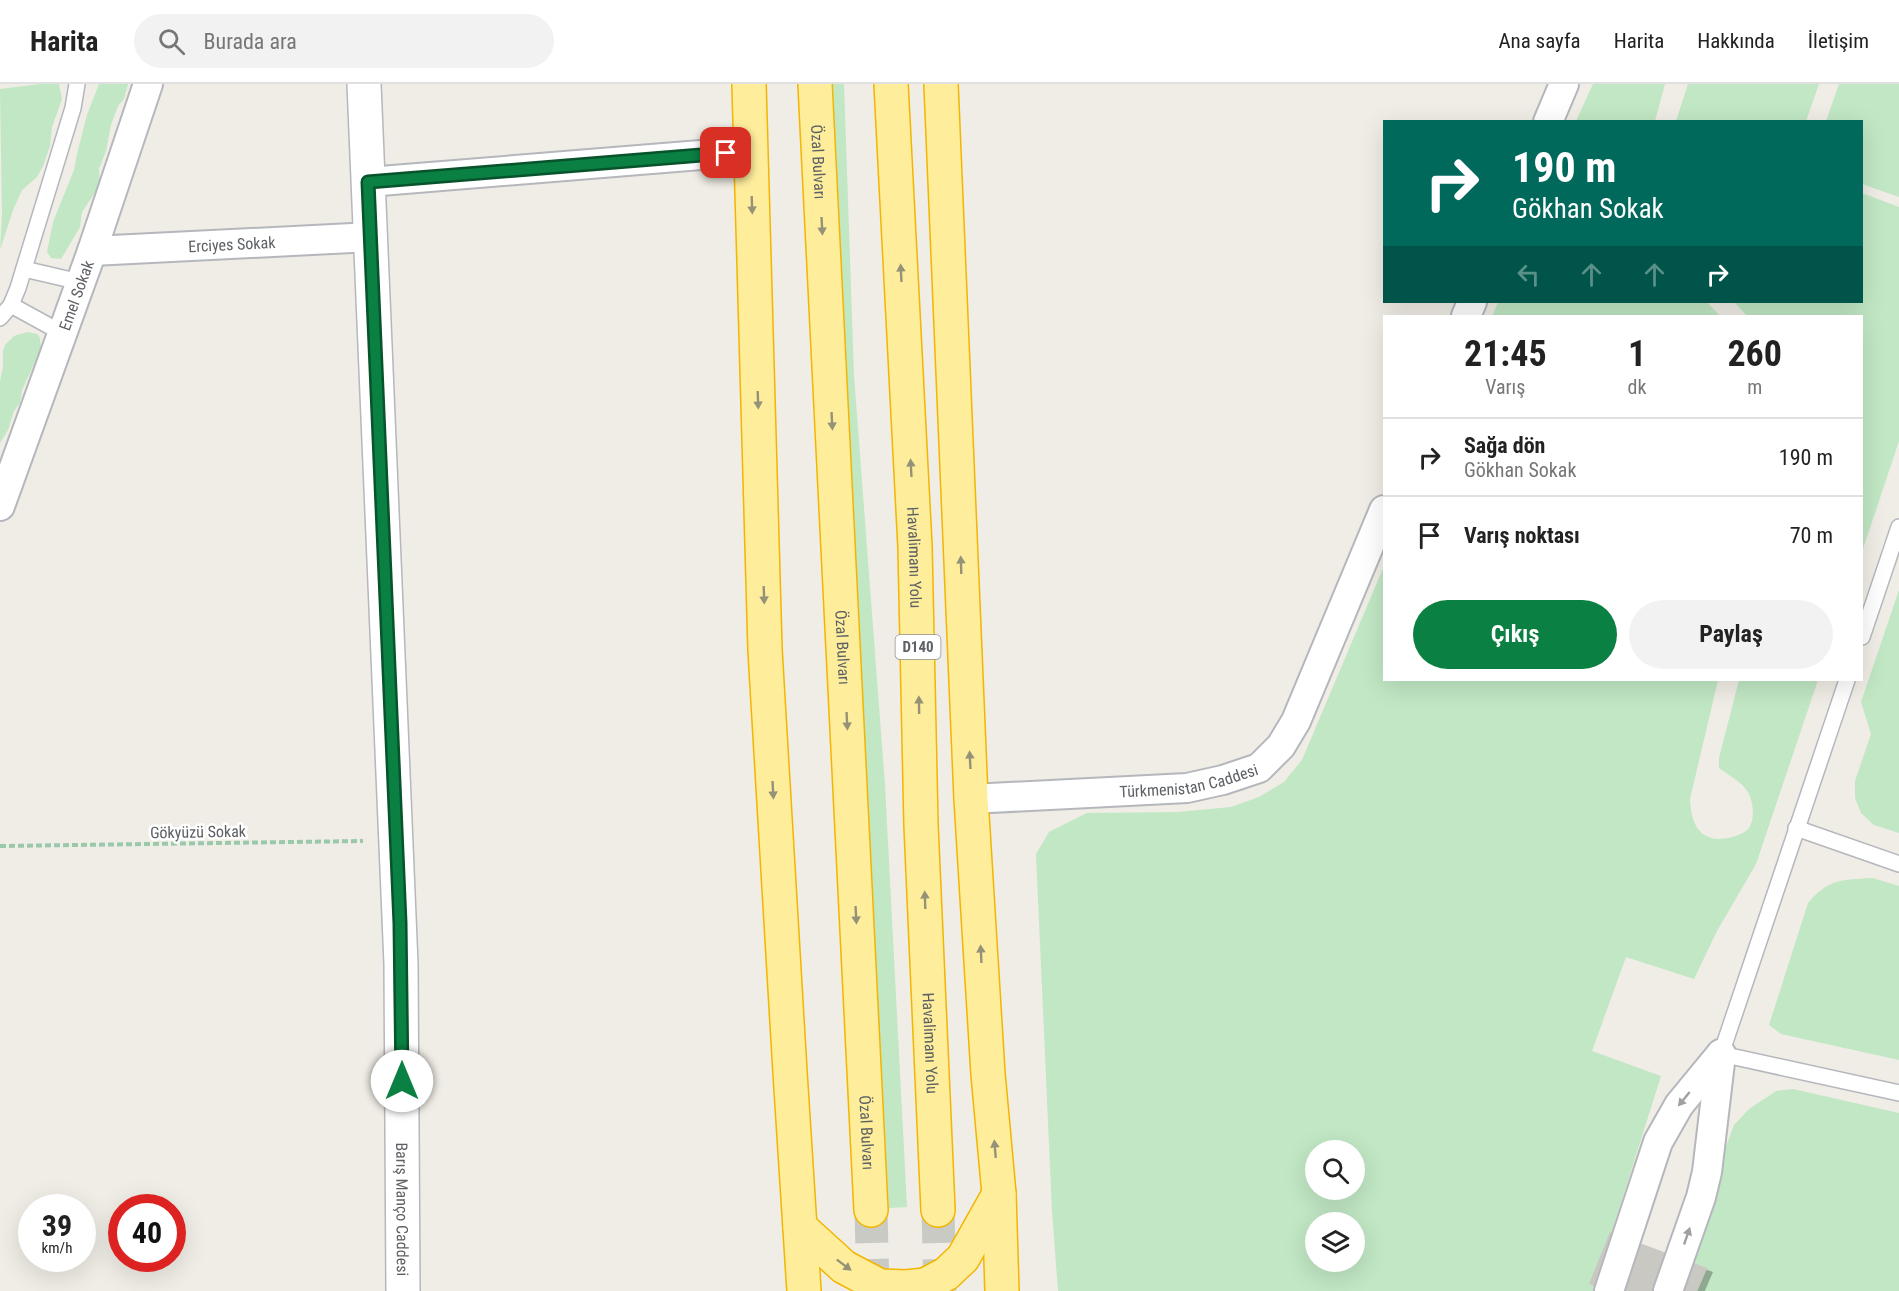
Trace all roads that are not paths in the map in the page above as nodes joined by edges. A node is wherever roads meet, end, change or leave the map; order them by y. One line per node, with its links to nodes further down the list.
1 (77, 84): 14 (lane)
2 (148, 84): 13 (street, Emel Sokak)
3 (364, 84): 11 (street, Barış Manço Caddesi)
4 (749, 84): 10 (highway)
5 (815, 84): 30 (highway, Özal Bulvarı, one-way to 30)
6 (891, 84): 31 (highway, Havalimanı Yolu / D140, one-way to 6)
7 (941, 84): 24 (highway, one-way to 7)
8 (1564, 84): 9 (street)
9 (1549, 120)
10 (750, 151): 11 (street); 32 (highway, one-way to 32)
11 (368, 182): 12 (street, Barış Manço Caddesi)
12 (372, 237): 13 (street, Erciyes Sokak); 33 (street, Barış Manço Caddesi)
13 (92, 251): 15 (street, Emel Sokak)
14 (24, 269): 15 (lane); 16 (lane)
15 (80, 282): 18 (street, Emel Sokak)
16 (11, 305): 17 (lane); 18 (lane)
17 (0, 318)
18 (62, 333): 19 (street, Emel Sokak)
19 (0, 506)
20 (1383, 512): 24 (street, Türkmenistan Caddesi)
21 (1899, 527): 22 (lane)
22 (1863, 634)
23 (1847, 681): 25 (lane)
24 (971, 799): 29 (highway, one-way to 24)
25 (1796, 828): 26 (lane); 27 (lane)
26 (1899, 864)
27 (1721, 1054): 28 (lane); 36 (street, one-way to 36); 37 (street, one-way to 27)
28 (1899, 1093)
29 (999, 1194): 32 (highway, one-way to 29); 35 (highway)
30 (871, 1210)
31 (938, 1210)
32 (800, 1227): 34 (highway)
33 (403, 1291)
34 (804, 1291)
35 (1002, 1291)
36 (1609, 1291)
37 (1668, 1291)

